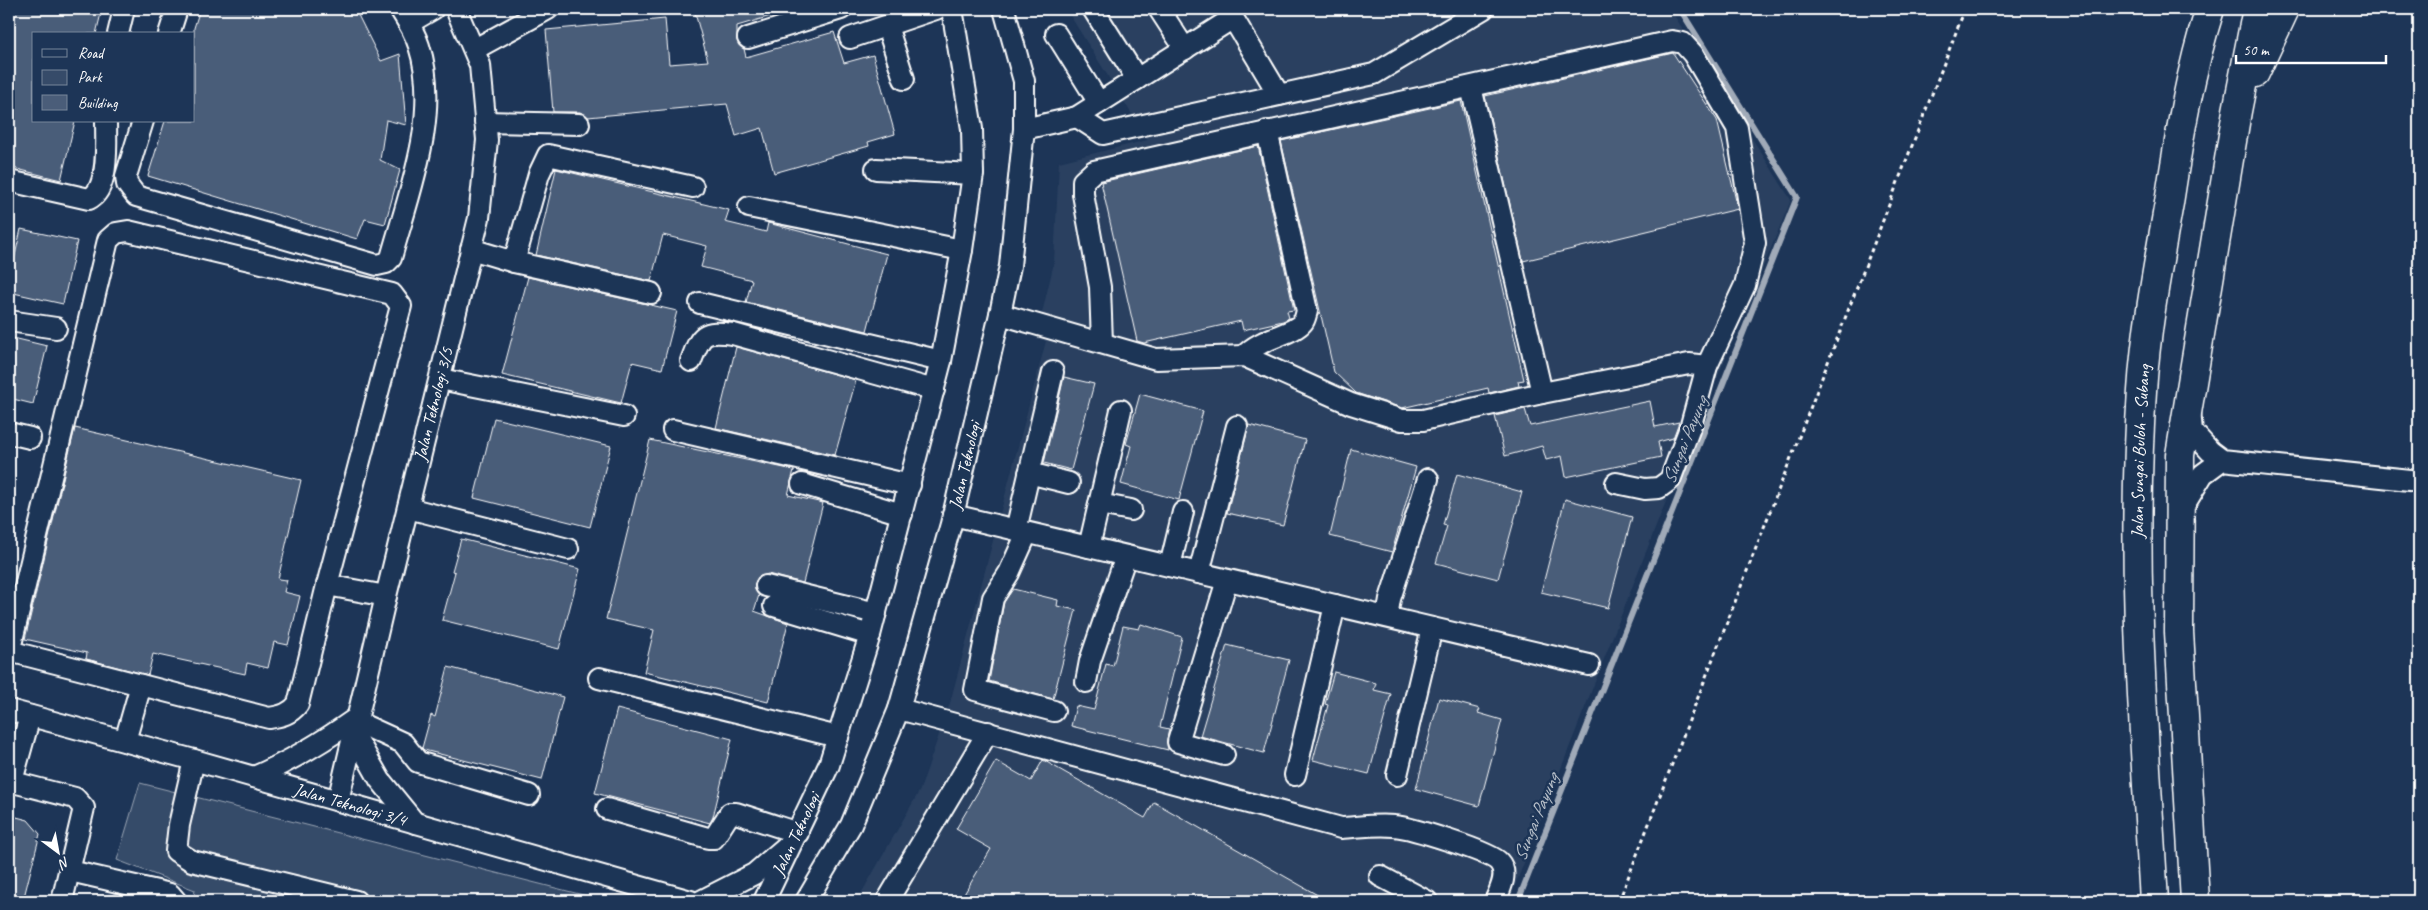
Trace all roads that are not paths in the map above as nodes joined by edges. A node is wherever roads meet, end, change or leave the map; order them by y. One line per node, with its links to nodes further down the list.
1 (124, 9): 18 (street)
2 (177, 9): 19 (street)
3 (434, 9): 16 (street)
4 (456, 9): 24 (street, Jalan Teknologi 3/5)
5 (548, 9): 24 (street)
6 (841, 9): 21 (street)
7 (936, 9): 17 (street)
8 (952, 9): 39 (street, Jalan Teknologi)
9 (1004, 9): 36 (street, Jalan Teknologi)
10 (1093, 9): 26 (street)
11 (1159, 9): 23 (street)
12 (1483, 9): 28 (street)
13 (2210, 9): 134 (highway, Jalan Sungai Buloh - Subang)
14 (2257, 9): 30 (highway)
15 (2285, 9): 30 (highway)
16 (404, 16): 33 (street)
17 (887, 26): 22 (street); 25 (street)
18 (118, 32)
19 (170, 32)
20 (1056, 34): 29 (street)
21 (748, 38)
22 (850, 38)
23 (1185, 49): 26 (street); 28 (street)
24 (475, 50): 34 (street, Jalan Teknologi 3/5)
25 (904, 78)
26 (1137, 79): 29 (street)
27 (1471, 86): 37 (street); 55 (street); 59 (street)
28 (1279, 95): 31 (street)
29 (1099, 102): 31 (street)
30 (2237, 110): 60 (highway)
31 (1077, 117): 36 (street)
32 (106, 122): 40 (street)
33 (143, 122)
34 (486, 122): 35 (street); 43 (street, Jalan Teknologi 3/5)
35 (580, 124)
36 (1024, 129): 48 (street, Jalan Teknologi)
37 (1267, 131): 51 (street); 52 (street)
38 (876, 169): 39 (street)
39 (973, 174): 44 (street, Jalan Teknologi)
40 (9, 181)
41 (693, 188): 45 (street)
42 (750, 207): 44 (street)
43 (471, 250): 45 (street); 57 (street, Jalan Teknologi 3/5)
44 (962, 250): 54 (street, Jalan Teknologi)
45 (514, 262): 46 (street)
46 (651, 293)
47 (700, 303): 54 (street)
48 (1000, 314): 51 (street); 81 (street, Jalan Teknologi)
49 (9, 321): 50 (street)
50 (56, 328)
51 (1102, 343): 52 (street)
52 (1244, 356): 59 (street)
53 (691, 361): 58 (street)
54 (941, 361): 58 (street, Jalan Teknologi)
55 (1707, 366): 59 (street); 72 (street)
56 (1053, 372): 68 (street)
57 (440, 379): 62 (street); 76 (street, Jalan Teknologi 3/5)
58 (934, 390): 74 (street, Jalan Teknologi)
59 (1542, 393)
60 (2188, 400): 67 (street); 79 (highway)
61 (1121, 410): 75 (street)
62 (624, 416)
63 (1237, 426): 87 (street)
64 (673, 430): 74 (street)
65 (9, 433): 66 (street)
66 (30, 438)
67 (2222, 460): 70 (street); 79 (street)
68 (1030, 473): 71 (street); 82 (street)
69 (1428, 479): 95 (street)
70 (2419, 481)
71 (1069, 483)
72 (1616, 483)
73 (802, 484): 80 (street)
74 (910, 485): 80 (street, Jalan Teknologi)
75 (1099, 504): 77 (street); 83 (street)
76 (408, 508): 84 (street); 91 (street, Jalan Teknologi 3/5)
77 (1131, 510)
78 (1183, 512): 86 (street)
79 (2180, 512): 135 (highway)
80 (902, 514): 94 (street, Jalan Teknologi)
81 (953, 515): 82 (street); 103 (street, Jalan Teknologi)
82 (1022, 532): 83 (street); 105 (street)
83 (1089, 547): 85 (street)
84 (568, 549)
85 (1126, 556): 86 (street); 101 (street)
86 (1170, 566): 87 (street)
87 (1198, 573): 88 (street)
88 (1227, 580): 92 (street); 111 (street)
89 (327, 585): 91 (street); 98 (street); 102 (street)
90 (766, 586): 94 (street)
91 (386, 596): 107 (street, Jalan Teknologi 3/5)
92 (1335, 605): 95 (street); 113 (street)
93 (774, 606): 97 (street)
94 (876, 613): 97 (street, Jalan Teknologi)
95 (1387, 617): 96 (street)
96 (1432, 628): 99 (street); 114 (street)
97 (870, 635): 109 (street, Jalan Teknologi)
98 (9, 652): 102 (street)
99 (1589, 664)
100 (599, 678): 109 (street)
101 (1086, 682)
102 (141, 685): 110 (street)
103 (898, 709): 108 (street); 130 (street, Jalan Teknologi)
104 (9, 710): 106 (street, Jalan Teknologi 3/4)
105 (1054, 711)
106 (30, 716): 110 (street, Jalan Teknologi 3/4); 116 (street)
107 (356, 725): 115 (street); 117 (street); 118 (street, Jalan Teknologi 3/5); 120 (street)
108 (988, 732): 131 (street); 133 (street)
109 (838, 737): 121 (street, Jalan Teknologi)
110 (124, 741): 112 (street, Jalan Teknologi 3/4)
111 (1224, 755)
112 (194, 760): 115 (street, Jalan Teknologi 3/4); 127 (street)
113 (1295, 775)
114 (1397, 775)
115 (254, 777): 118 (street, Jalan Teknologi 3/4)
116 (10, 781): 122 (street)
117 (529, 796)
118 (338, 801): 120 (street, Jalan Teknologi 3/4)
119 (607, 809): 121 (street)
120 (415, 822): 124 (street, Jalan Teknologi 3/4)
121 (796, 836): 128 (street); 129 (street, Jalan Teknologi)
122 (70, 871): 125 (street); 126 (street)
123 (1380, 876): 132 (street)
124 (681, 900)
125 (62, 901)
126 (176, 901)
127 (356, 901)
128 (701, 901)
129 (764, 901)
130 (806, 901)
131 (887, 901)
132 (1426, 901)
133 (1495, 901)
134 (2154, 901)
135 (2195, 901)

